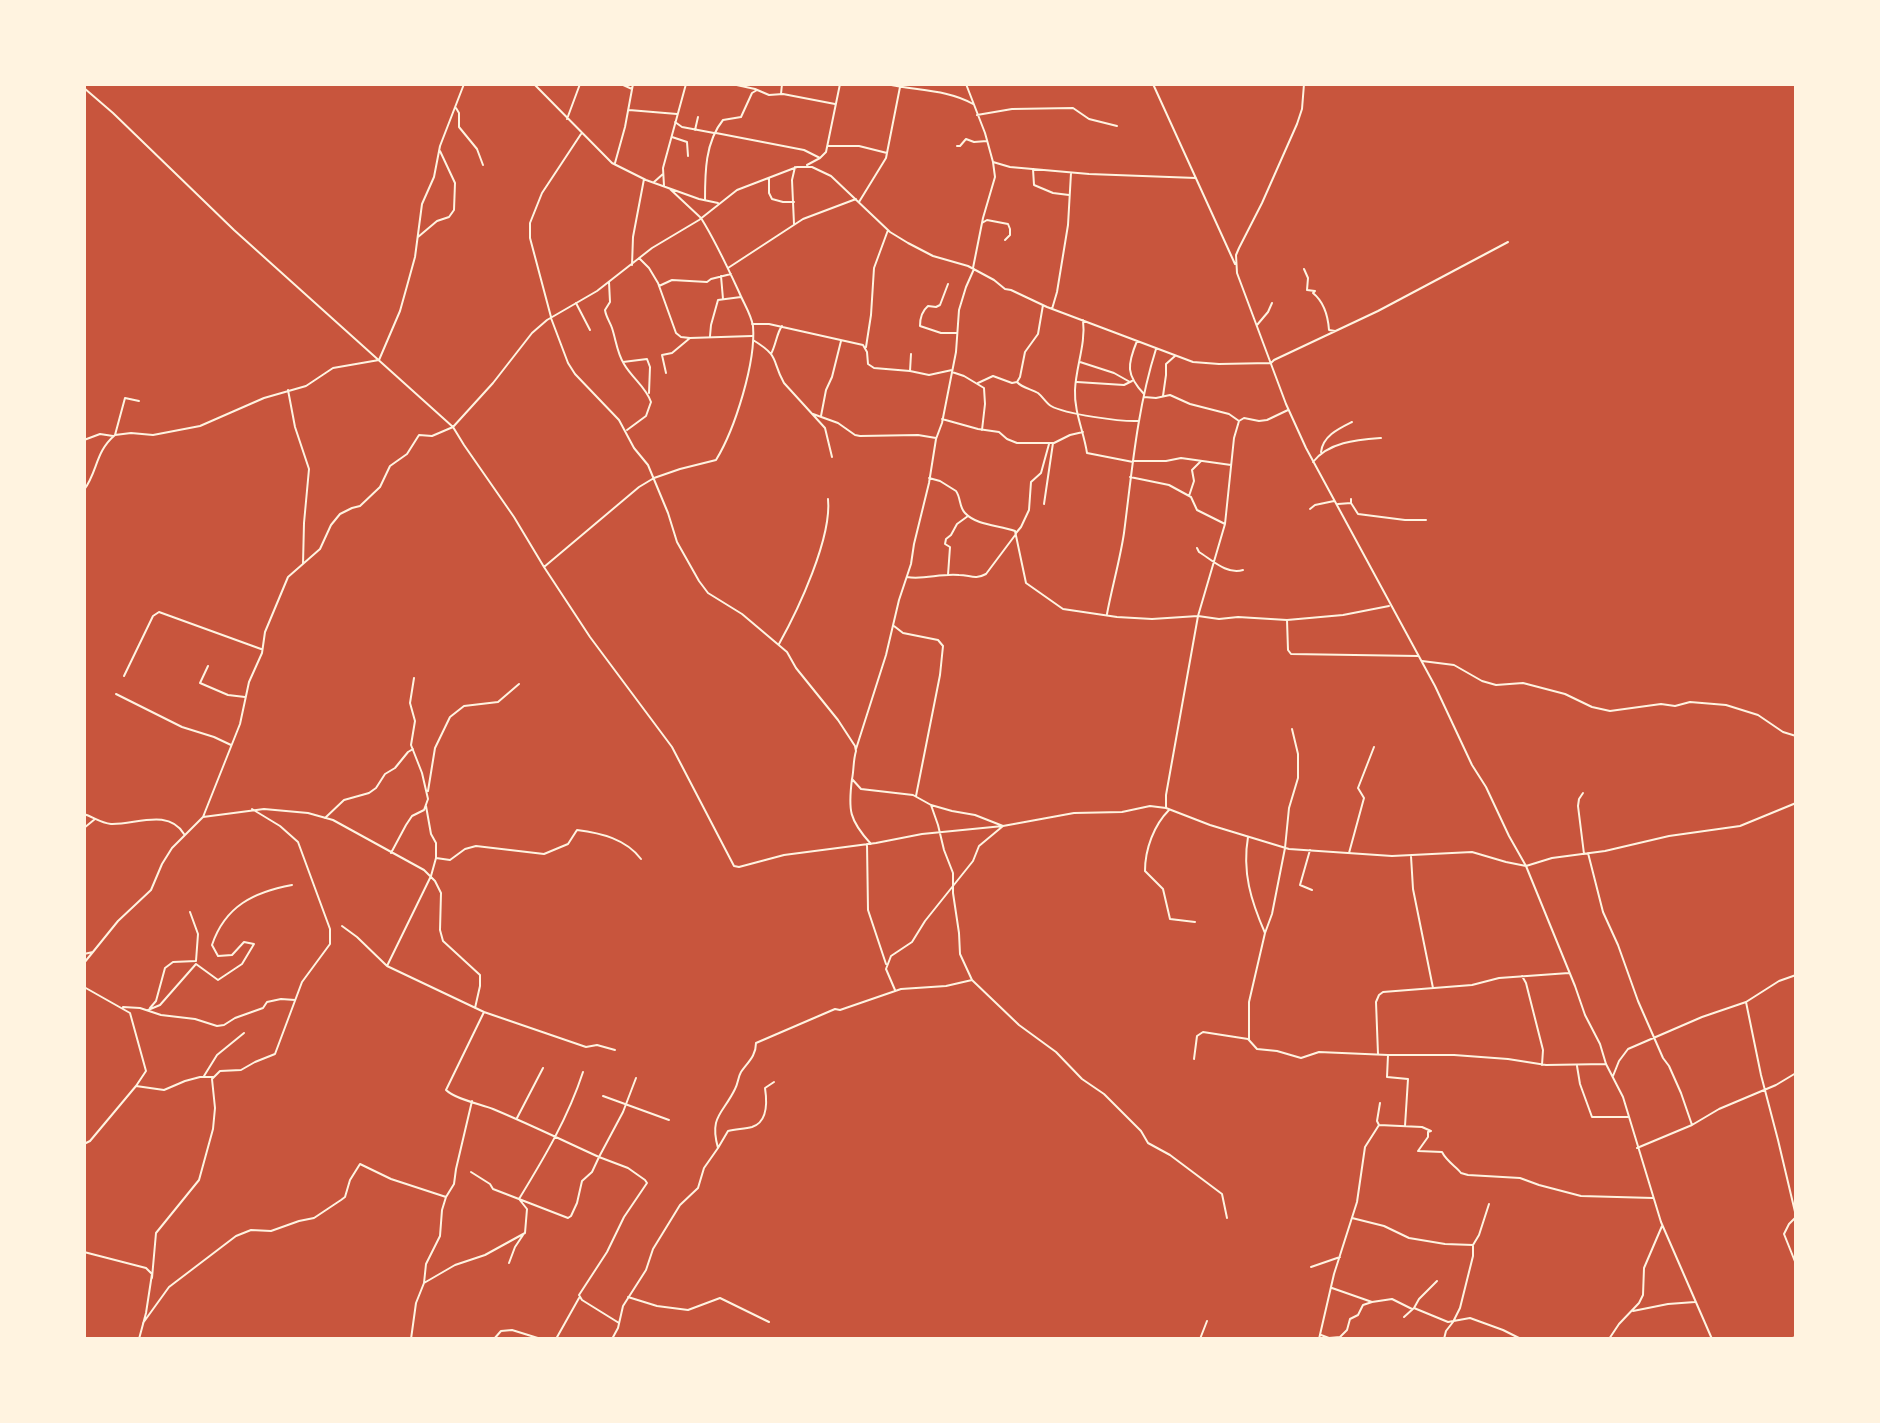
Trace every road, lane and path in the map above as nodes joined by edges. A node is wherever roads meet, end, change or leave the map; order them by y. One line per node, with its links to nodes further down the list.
1 (464, 84): 25 (street)
2 (534, 84): 30 (street)
3 (580, 84): 30 (street)
4 (621, 84): 19 (street)
5 (633, 84): 19 (street)
6 (686, 84): 27 (street)
7 (711, 84): 8 (street)
8 (725, 84)
9 (732, 84): 21 (street)
10 (754, 84): 20 (street)
11 (782, 84): 22 (street)
12 (840, 84): 23 (street)
13 (887, 84): 17 (street)
14 (966, 84): 24 (street)
15 (1153, 84): 53 (street)
16 (1304, 84): 72 (street)
17 (900, 87): 24 (street); 41 (street)
18 (84, 88): 105 (street)
19 (632, 89): 26 (street)
20 (753, 90)
21 (758, 90): 22 (street); 34 (street)
22 (779, 95): 23 (street)
23 (835, 104): 38 (street)
24 (973, 104): 28 (street)
25 (456, 108): 40 (street); 46 (street)
26 (628, 110): 27 (street); 45 (street)
27 (677, 114): 31 (street)
28 (977, 115): 32 (street); 37 (street)
29 (698, 117): 33 (street)
30 (567, 119): 35 (street)
31 (675, 122): 33 (street); 36 (street)
32 (1117, 126)
33 (695, 130): 34 (street)
34 (714, 133): 43 (street); 60 (street)
35 (582, 134): 45 (street); 87 (street)
36 (672, 136): 42 (street); 51 (street)
37 (987, 141): 39 (street); 44 (street)
38 (828, 146): 41 (street); 43 (street)
39 (957, 146)
40 (440, 148): 67 (street); 67 (street)
41 (887, 153): 59 (street)
42 (688, 156)
43 (820, 158): 47 (street)
44 (993, 162): 49 (street); 64 (street)
45 (615, 164): 54 (street)
46 (483, 165)
47 (805, 166): 48 (street); 59 (street)
48 (795, 167): 52 (street); 61 (street)
49 (1033, 169): 50 (street); 58 (street)
50 (1071, 173): 53 (street); 58 (street)
51 (663, 174): 55 (street); 56 (street)
52 (769, 178): 61 (street); 62 (street)
53 (1196, 178): 72 (street)
54 (644, 179): 55 (street); 71 (street)
55 (654, 182): 56 (street)
56 (664, 186): 57 (street)
57 (669, 188): 60 (street); 63 (street)
58 (1069, 195): 86 (street)
59 (857, 200): 65 (street); 66 (street)
60 (705, 201): 62 (street)
61 (795, 202): 65 (street)
62 (718, 203): 63 (street)
63 (701, 218): 70 (street); 73 (street)
64 (982, 223): 68 (street); 74 (street)
65 (794, 224): 73 (street)
66 (888, 230): 74 (street); 100 (street)
67 (417, 237): 105 (street)
68 (1005, 240)
69 (1508, 242): 93 (street)
70 (639, 258): 71 (street); 80 (street)
71 (632, 265): 78 (street)
72 (1236, 267): 91 (street)
73 (728, 268): 76 (street)
74 (974, 269): 85 (street); 94 (street)
75 (1304, 269): 93 (street)
76 (731, 274): 77 (street); 81 (street)
77 (722, 276): 80 (street); 82 (street)
78 (609, 282): 83 (street); 107 (street)
79 (948, 284): 94 (street)
80 (659, 286): 96 (street)
81 (741, 297): 82 (street); 89 (street)
82 (723, 299): 95 (street)
83 (576, 302): 87 (street); 92 (street)
84 (1272, 303): 91 (street)
85 (1043, 305): 86 (street); 113 (street)
86 (1052, 309): 88 (street)
87 (551, 317): 129 (street); 130 (street)
88 (1083, 320): 99 (street); 106 (street)
89 (752, 324): 90 (street); 97 (street)
90 (782, 326): 98 (street); 102 (street)
91 (1256, 326): 108 (street)
92 (590, 330)
93 (1336, 331): 108 (street)
94 (957, 333): 110 (street)
95 (710, 337): 96 (street); 97 (street)
96 (690, 338): 111 (street)
97 (752, 338): 102 (street); 145 (street)
98 (841, 341): 100 (street); 124 (street)
99 (1137, 341): 101 (street); 112 (street)
100 (866, 348): 109 (street)
101 (1156, 349): 104 (street); 118 (street)
102 (771, 354): 122 (street)
103 (911, 354): 109 (street)
104 (1176, 355): 108 (street); 119 (street)
105 (379, 360): 116 (street); 129 (street)
106 (1079, 361): 112 (street); 114 (street)
107 (623, 362): 117 (street); 117 (street)
108 (1270, 363): 121 (street)
109 (909, 371): 110 (street)
110 (952, 371): 115 (street); 125 (street)
111 (666, 373)
112 (1131, 381): 114 (street); 118 (street)
113 (1017, 382): 115 (street); 123 (street)
114 (1076, 382): 123 (street)
115 (978, 383): 131 (street)
116 (288, 390): 133 (street); 160 (street)
117 (649, 395): 130 (street)
118 (1144, 395): 119 (street); 126 (street)
119 (1163, 396): 127 (street)
120 (139, 400): 133 (street)
121 (1288, 410): 127 (street); 142 (street)
122 (812, 413): 124 (street); 139 (street)
123 (1078, 414): 126 (street); 132 (street)
124 (821, 416): 134 (street)
125 (942, 419): 131 (street); 134 (street)
126 (1139, 421): 141 (street)
127 (1239, 421): 143 (street)
128 (1352, 422): 138 (street)
129 (453, 427): 160 (street); 161 (street)
130 (627, 430): 145 (street)
131 (982, 430): 137 (street)
132 (1083, 432): 137 (street); 141 (street)
133 (114, 436): 136 (street); 147 (street)
134 (936, 438): 146 (street)
135 (1381, 438): 138 (street)
136 (84, 440)
137 (1051, 443): 151 (street); 157 (street)
138 (1321, 452): 142 (street)
139 (832, 457)
140 (1201, 460): 141 (street); 143 (street); 148 (street)
141 (1133, 461): 144 (street)
142 (1313, 462): 150 (street)
143 (1231, 465): 156 (street)
144 (1129, 477): 148 (street); 166 (street)
145 (654, 478): 161 (street); 170 (street)
146 (929, 478): 154 (street); 164 (street)
147 (84, 490)
148 (1189, 496): 156 (street)
149 (828, 499): 170 (street)
150 (1334, 501): 152 (street); 153 (street)
151 (1044, 504)
152 (1336, 504): 155 (street); 165 (street)
153 (1310, 510)
154 (968, 516): 157 (street); 163 (street)
155 (1425, 520)
156 (1225, 524): 159 (street)
157 (1016, 533): 163 (street); 166 (street)
158 (1197, 548): 159 (street)
159 (1213, 561): 162 (street); 167 (street)
160 (303, 564): 171 (street)
161 (544, 567): 204 (street)
162 (1243, 570)
163 (948, 575): 164 (street)
164 (907, 577): 169 (street)
165 (1391, 606): 168 (street); 172 (street)
166 (1107, 614): 167 (street)
167 (1198, 616): 168 (street); 194 (street)
168 (1287, 620): 172 (street)
169 (892, 626): 185 (street); 189 (street)
170 (779, 644): 185 (street)
171 (262, 650): 175 (street); 179 (street)
172 (1418, 656): 173 (street)
173 (1421, 660): 181 (street); 214 (street)
174 (208, 666): 179 (street)
175 (124, 676)
176 (414, 678): 184 (street)
177 (519, 684): 188 (street)
178 (116, 694): 182 (street)
179 (245, 697): 182 (street)
180 (1292, 729): 205 (street)
181 (1796, 736)
182 (231, 745): 196 (street)
183 (1374, 747): 208 (street)
184 (413, 749): 188 (street); 197 (street)
185 (856, 749): 186 (street)
186 (852, 779): 189 (street); 204 (street)
187 (1583, 793): 210 (street)
188 (428, 794): 192 (street)
189 (916, 796): 191 (street)
190 (1796, 803): 209 (street)
191 (930, 805): 199 (street); 201 (street)
192 (426, 806): 207 (street); 212 (street)
193 (252, 809): 196 (street); 197 (street); 235 (street)
194 (1168, 809): 199 (street); 203 (street); 220 (street)
195 (84, 814): 198 (street)
196 (203, 817): 202 (street)
197 (324, 818): 207 (street)
198 (95, 819): 200 (street); 202 (street)
199 (1003, 826): 201 (street); 217 (street)
200 (84, 828)
201 (940, 832): 204 (street); 217 (street)
202 (184, 834): 223 (street)
203 (1248, 837): 205 (street); 222 (street)
204 (869, 844): 226 (street)
205 (1285, 848): 206 (street); 222 (street)
206 (1310, 850): 208 (street); 218 (street)
207 (391, 853): 215 (street)
208 (1349, 853): 211 (street)
209 (1588, 853): 210 (street); 242 (street)
210 (1584, 854): 214 (street)
211 (1411, 856): 214 (street); 233 (street)
212 (436, 858): 213 (street); 215 (street)
213 (641, 859)
214 (1526, 866): 228 (street)
215 (431, 876): 227 (street); 238 (street)
216 (292, 885): 239 (street)
217 (953, 886): 226 (street); 231 (street)
218 (1312, 890)
219 (190, 912): 239 (street)
220 (1195, 922)
221 (342, 926): 227 (street)
222 (1265, 933): 243 (street)
223 (93, 952): 224 (street); 225 (street)
224 (84, 954)
225 (84, 963)
226 (886, 964): 234 (street)
227 (387, 966): 238 (street)
228 (1569, 973): 230 (street); 248 (street)
229 (1796, 975): 236 (street)
230 (1522, 976): 233 (street); 249 (street)
231 (972, 980): 234 (street); 282 (street)
232 (84, 987): 237 (street)
233 (1433, 988): 245 (street)
234 (895, 990): 273 (street)
235 (295, 1000): 239 (street); 256 (street)
236 (1746, 1002): 242 (street); 260 (street)
237 (120, 1007): 239 (street); 259 (street)
238 (475, 1008): 240 (street)
239 (148, 1010)
240 (484, 1012): 244 (street); 262 (street)
241 (244, 1033): 255 (street)
242 (1655, 1037): 254 (street); 269 (street)
243 (1249, 1040): 245 (street); 247 (street)
244 (615, 1050)
245 (1378, 1055): 246 (street)
246 (1388, 1055): 249 (street); 270 (street)
247 (1194, 1059)
248 (1606, 1064): 250 (street); 254 (street)
249 (1542, 1065): 250 (street)
250 (1577, 1066): 265 (street)
251 (543, 1068): 266 (street)
252 (583, 1072): 271 (street)
253 (1796, 1073): 260 (street)
254 (1613, 1076): 265 (street)
255 (203, 1077): 256 (street); 259 (street)
256 (213, 1077): 292 (street)
257 (636, 1078): 263 (street)
258 (774, 1082): 273 (street)
259 (136, 1086): 272 (street)
260 (1764, 1089): 269 (street); 281 (street)
261 (603, 1095): 263 (street)
262 (472, 1101): 266 (street); 277 (street)
263 (625, 1103): 267 (street); 275 (street)
264 (1380, 1103): 268 (street)
265 (1629, 1117): 274 (street)
266 (517, 1119): 271 (street)
267 (669, 1120)
268 (1379, 1125): 270 (street); 283 (street)
269 (1692, 1125): 274 (street)
270 (1405, 1126): 278 (street)
271 (556, 1137): 275 (street); 279 (street)
272 (84, 1144)
273 (718, 1148): 296 (street)
274 (1637, 1148): 278 (street)
275 (599, 1157): 279 (street); 297 (street)
276 (471, 1172): 279 (street)
277 (446, 1197): 294 (street); 305 (street)
278 (1653, 1198): 284 (street)
279 (519, 1199): 285 (street)
280 (1489, 1204): 286 (street)
281 (1796, 1217): 290 (street)
282 (1227, 1218)
283 (1352, 1218): 286 (street); 288 (street)
284 (1662, 1226): 299 (street); 301 (street)
285 (525, 1233): 289 (street); 294 (street)
286 (1473, 1245): 307 (street)
287 (84, 1252): 292 (street)
288 (1340, 1257): 291 (street); 295 (street)
289 (508, 1263)
290 (1796, 1264)
291 (1311, 1267)
292 (152, 1278): 305 (street)
293 (1437, 1281): 300 (street)
294 (424, 1283): 310 (street)
295 (1331, 1288): 298 (street); 308 (street)
296 (628, 1297): 304 (street); 306 (street)
297 (579, 1298): 306 (street); 313 (street)
298 (1372, 1302): 300 (street); 308 (street)
299 (1695, 1302): 301 (street); 320 (street)
300 (1413, 1309): 302 (street); 307 (street)
301 (1630, 1311): 319 (street)
302 (1404, 1317)
303 (1207, 1321): 315 (street)
304 (768, 1322)
305 (144, 1323): 309 (street)
306 (619, 1323): 314 (street)
307 (1453, 1323): 317 (street); 318 (street)
308 (1321, 1335): 316 (street)
309 (139, 1339)
310 (411, 1339)
311 (494, 1339): 312 (street)
312 (541, 1339)
313 (556, 1339)
314 (612, 1339)
315 (1200, 1339)
316 (1319, 1339)
317 (1444, 1339)
318 (1521, 1339)
319 (1609, 1339)
320 (1712, 1339)

